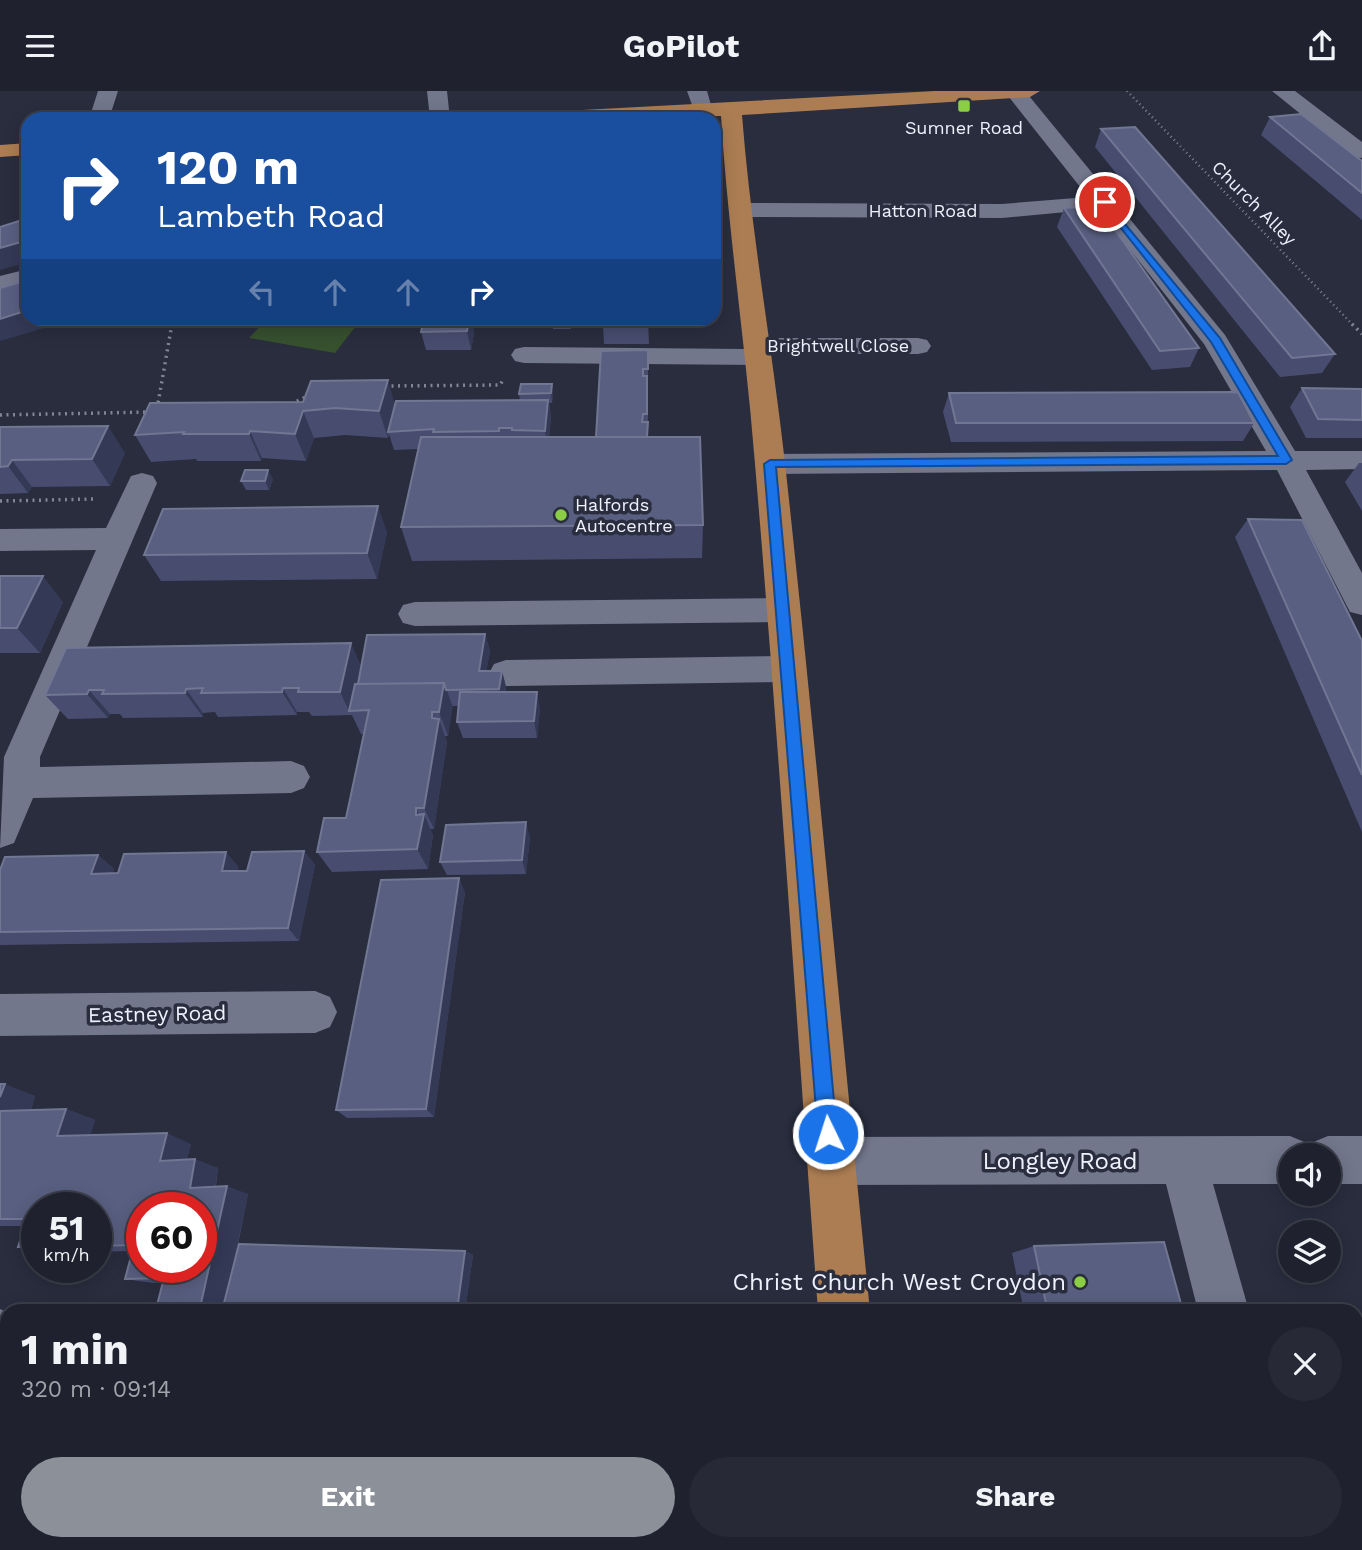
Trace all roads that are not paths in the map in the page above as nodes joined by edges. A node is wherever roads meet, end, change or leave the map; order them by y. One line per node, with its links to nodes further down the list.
1 (108, 91): 7 (street)
2 (437, 91): 8 (street)
3 (697, 91): 9 (street)
4 (1282, 91): 12 (street)
5 (1023, 92): 6 (main road); 14 (street)
6 (731, 110): 9 (main road); 13 (main road)
7 (101, 112)
8 (439, 112)
9 (703, 112)
10 (21, 150): 11 (main road)
11 (0, 151)
12 (1362, 152)
13 (731, 200): 14 (street, Hatton Road); 18 (main road)
14 (1105, 202): 20 (street)
15 (21, 278): 16 (street)
16 (0, 284)
17 (918, 346): 18 (street, Brightwell Close)
18 (758, 351): 19 (street, Brightwell Close); 22 (main road)
19 (524, 355)
20 (1286, 460): 21 (street); 22 (street); 26 (street)
21 (1362, 460)
22 (770, 464): 27 (main road)
23 (142, 483): 24 (street)
24 (117, 539): 25 (street); 32 (street)
25 (0, 540)
26 (1362, 603)
27 (783, 610): 28 (street); 29 (main road)
28 (415, 614)
29 (788, 669): 30 (street); 40 (main road)
30 (506, 673)
31 (291, 777): 32 (street)
32 (20, 783): 33 (street)
33 (0, 831)
34 (315, 1012): 35 (street, Eastney Road)
35 (0, 1016)
36 (1183, 1160): 37 (street, Longley Road); 40 (street, Longley Road); 42 (street)
37 (1278, 1160)
38 (1341, 1160): 39 (street)
39 (1362, 1160)
40 (830, 1161): 41 (main road)
41 (843, 1304)
42 (1222, 1304)

